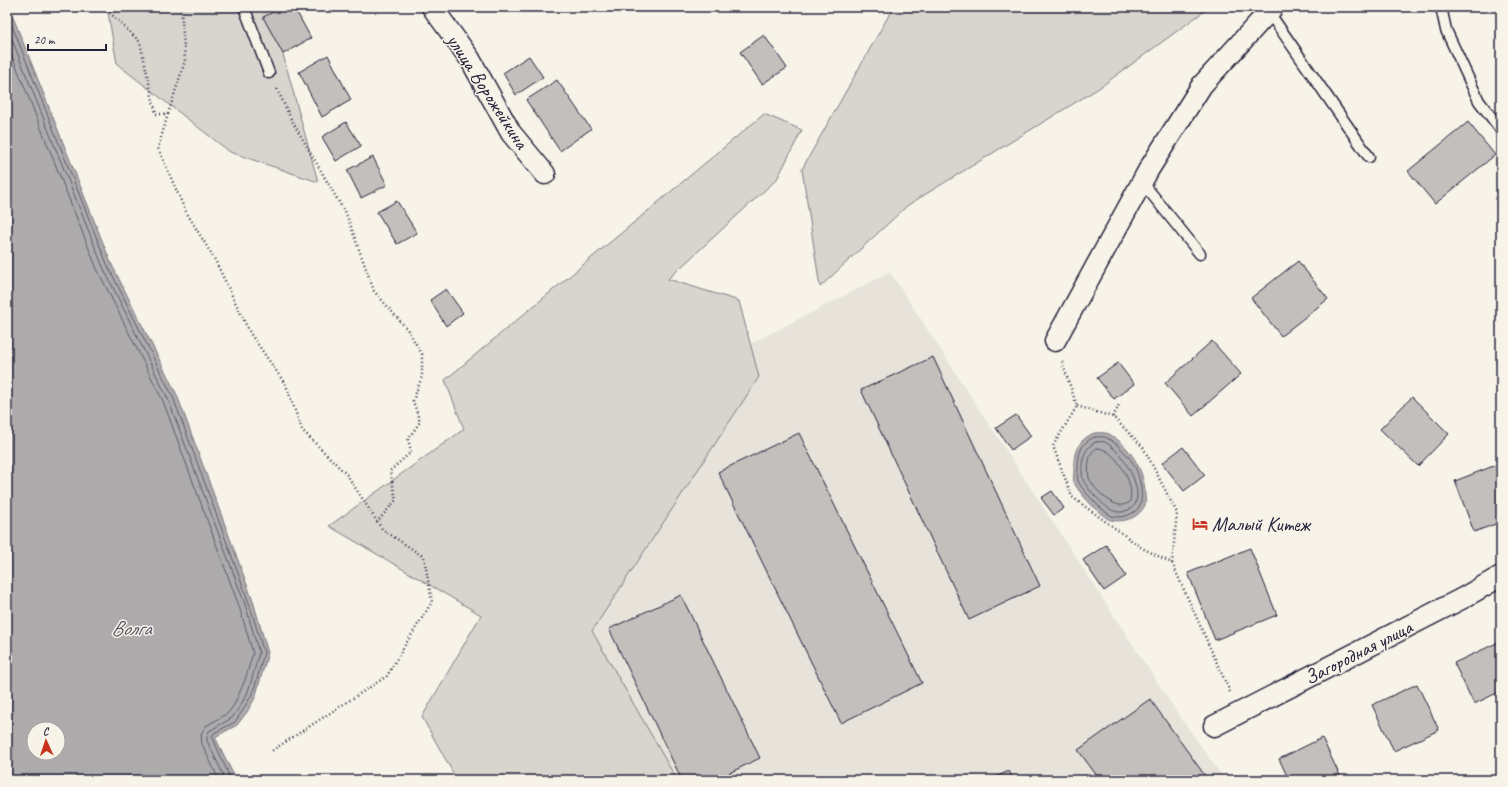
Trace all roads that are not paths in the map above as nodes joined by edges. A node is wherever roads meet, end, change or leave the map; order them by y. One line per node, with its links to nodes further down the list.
1 (244, 7): 5 (lane)
2 (432, 7): 8 (street, улица Ворожейкина)
3 (1441, 7): 6 (lane)
4 (1271, 9): 7 (lane); 9 (street)
5 (269, 73)
6 (1501, 130)
7 (1369, 157)
8 (545, 174)
9 (1142, 182): 10 (lane); 11 (street)
10 (1200, 254)
11 (1055, 341)
12 (1501, 576): 13 (street, Загородная улица)
13 (1214, 726)

